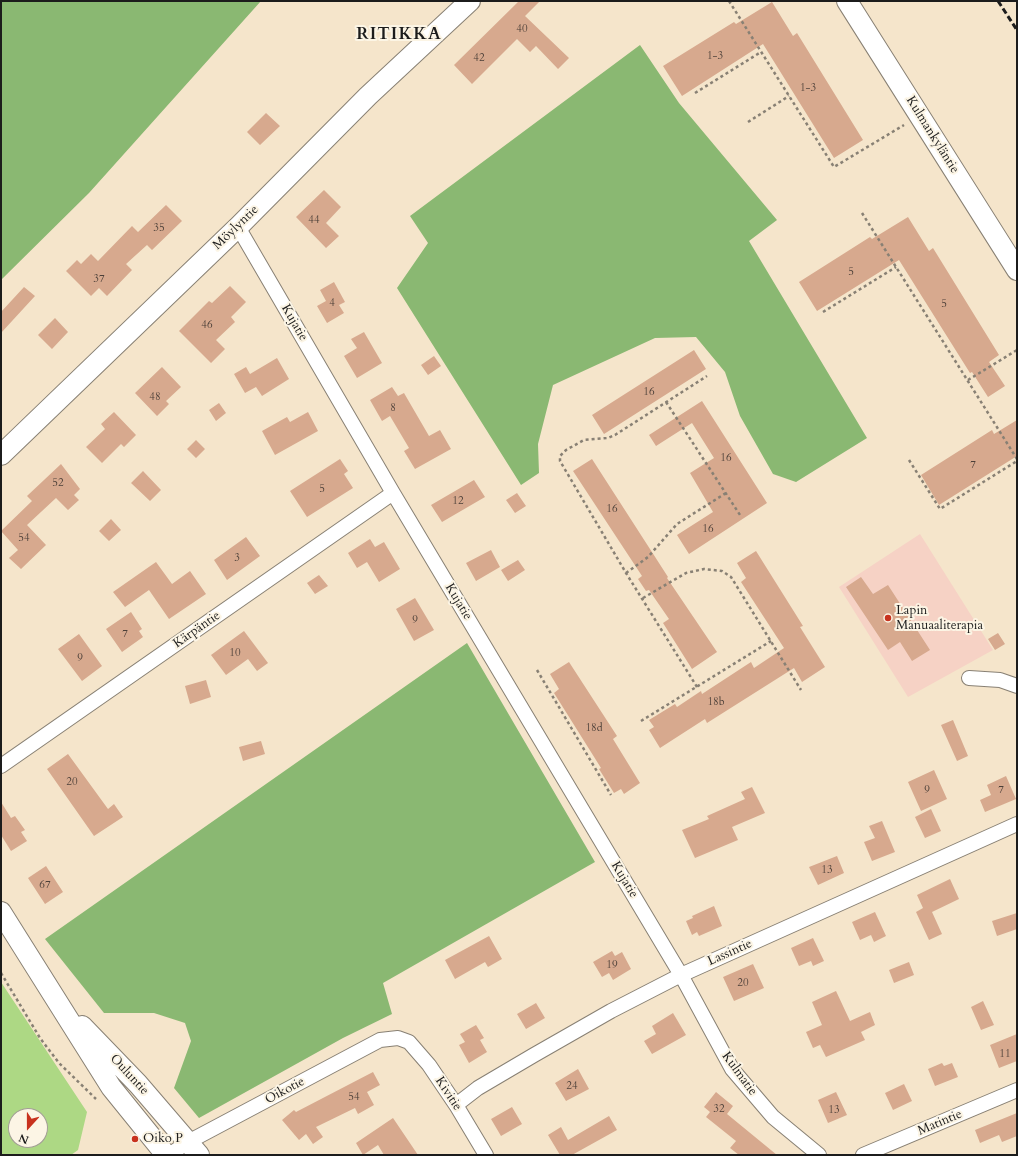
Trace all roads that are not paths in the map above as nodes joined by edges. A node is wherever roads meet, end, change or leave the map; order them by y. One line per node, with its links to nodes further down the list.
1 (470, 1): 3 (street, Möylyntie)
2 (848, 1): 4 (street, Kulmankyläntie)
3 (238, 227): 5 (street, Möylyntie); 6 (street, Kujatie)
4 (1017, 270)
5 (1, 455)
6 (393, 493): 9 (street, Kärpäntie); 12 (street, Kujatie)
7 (969, 678): 8 (street)
8 (1017, 686)
9 (1, 766)
10 (1017, 824): 12 (street, Lassintie)
11 (1, 912): 13 (street, Ouluntie)
12 (681, 975): 16 (street, Lassintie); 21 (street, Kulmatie)
13 (55, 998): 17 (street, Ouluntie); 18 (street, Ouluntie)
14 (404, 1039): 16 (street, Kivitie); 17 (street, Oikotie)
15 (1017, 1090): 22 (street, Matintie)
16 (456, 1105): 20 (street, Kivitie)
17 (194, 1148): 19 (street, Oikotie)
18 (166, 1155)
19 (169, 1155)
20 (486, 1155)
21 (819, 1155)
22 (863, 1155)

